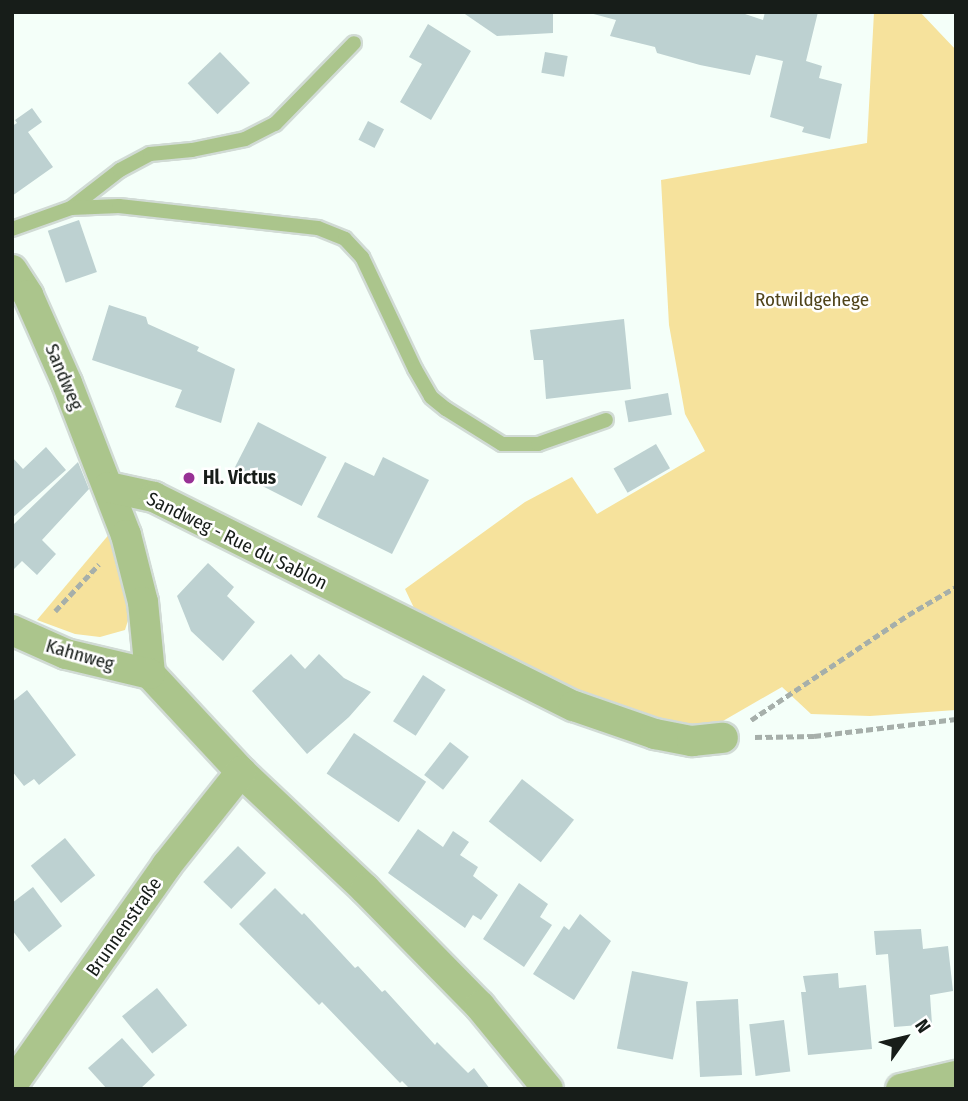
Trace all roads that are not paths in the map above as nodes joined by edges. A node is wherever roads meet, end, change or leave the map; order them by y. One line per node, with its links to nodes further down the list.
1 (354, 43): 2 (lane)
2 (71, 208): 3 (lane); 5 (lane)
3 (12, 229)
4 (12, 270): 6 (street, Sandweg)
5 (606, 420)
6 (108, 487): 8 (street, Sandweg - Rue du Sablon); 9 (street, Sandweg - Rue du Sablon)
7 (20, 635): 8 (street, Kahnweg)
8 (150, 674): 10 (street)
9 (723, 738)
10 (241, 772): 12 (street, Brunnenstraße); 13 (street)
11 (956, 1076): 14 (street)
12 (12, 1085)
13 (548, 1089)
14 (901, 1089)

